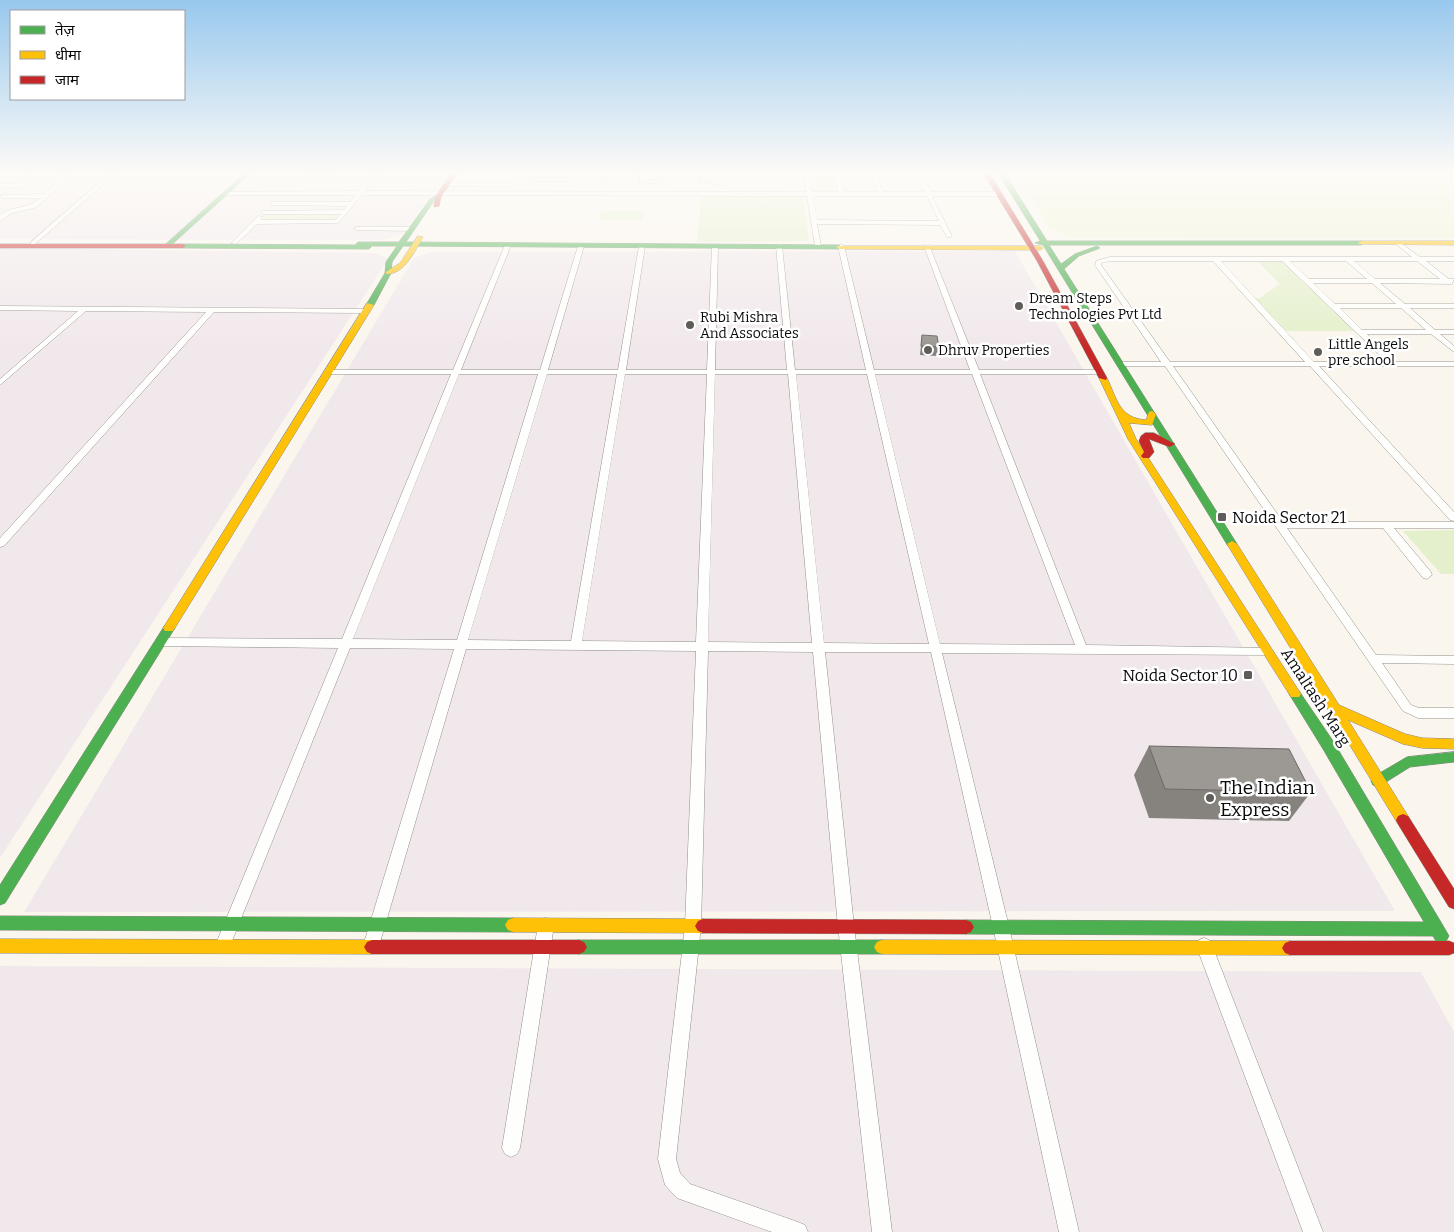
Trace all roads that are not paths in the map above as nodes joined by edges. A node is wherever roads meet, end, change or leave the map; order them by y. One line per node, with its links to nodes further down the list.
1 (46, 231): 13 (street)
2 (190, 231): 18 (main road)
3 (246, 231): 14 (street)
4 (368, 231): 12 (street)
5 (417, 231): 12 (main road)
6 (816, 231): 28 (street)
7 (946, 231): 11 (street)
8 (1039, 231): 23 (main road, Amaltash Marg)
9 (1048, 231): 15 (main road)
10 (1023, 233): 22 (main road, Amaltash Marg); 31 (main road)
11 (948, 236)
12 (411, 241): 19 (main road); 20 (main road); 20 (main road); 34 (main road); 42 (main road)
13 (33, 243): 17 (main road); 18 (main road)
14 (234, 243): 18 (main road); 19 (main road)
15 (1091, 243): 23 (main road); 32 (main road)
16 (1454, 243): 32 (main road)
17 (0, 244): 18 (main road)
18 (175, 245): 19 (main road)
19 (362, 245): 34 (main road)
20 (436, 245): 21 (main road)
21 (508, 245): 24 (main road); 63 (street)
22 (1031, 245): 23 (main road); 31 (main road); 40 (main road, Amaltash Marg)
23 (1048, 245): 41 (main road, Amaltash Marg)
24 (581, 246): 25 (main road); 64 (street)
25 (642, 246): 26 (main road); 65 (street)
26 (715, 246): 27 (main road); 66 (street)
27 (779, 246): 28 (main road); 67 (street)
28 (818, 246): 29 (main road)
29 (841, 246): 30 (main road); 68 (street)
30 (930, 246): 31 (main road); 69 (street)
31 (1001, 246): 40 (main road)
32 (1402, 246): 33 (main road); 38 (street); 41 (main road)
33 (1454, 249)
34 (393, 257): 42 (main road)
35 (1215, 259): 36 (street); 58 (street); 59 (street)
36 (1284, 259): 37 (street); 43 (street)
37 (1348, 259): 38 (street); 44 (street)
38 (1419, 259): 39 (street); 45 (street)
39 (1454, 259)
40 (1040, 261): 70 (main road, Amaltash Marg)
41 (1061, 268): 57 (main road, Amaltash Marg)
42 (388, 273): 52 (main road)
43 (1307, 281): 44 (street); 46 (street)
44 (1373, 281): 45 (street); 47 (street)
45 (1452, 283)
46 (1332, 306): 47 (street); 53 (street)
47 (1402, 306): 48 (street); 54 (street)
48 (1454, 306)
49 (0, 308): 50 (street)
50 (84, 309): 51 (street); 71 (street)
51 (212, 310): 52 (street); 82 (street)
52 (368, 311): 62 (main road)
53 (1360, 332): 54 (street); 60 (street)
54 (1433, 332): 55 (street); 56 (street)
55 (1454, 332)
56 (1454, 350)
57 (1121, 364): 58 (street); 72 (main road, Amaltash Marg)
58 (1167, 364): 59 (street); 79 (street)
59 (1312, 364): 60 (street); 76 (street)
60 (1394, 364): 61 (street)
61 (1454, 364)
62 (329, 372): 63 (street); 84 (main road)
63 (458, 372): 64 (street); 85 (street)
64 (543, 372): 65 (street); 86 (street)
65 (621, 372): 66 (street); 87 (street)
66 (711, 372): 67 (street); 88 (street)
67 (791, 372): 68 (street); 89 (street)
68 (871, 372): 69 (street); 90 (street)
69 (976, 372): 70 (street); 91 (street)
70 (1100, 372): 73 (main road, Amaltash Marg)
71 (0, 383)
72 (1152, 414): 73 (main road); 74 (main road, Amaltash Marg)
73 (1120, 415): 75 (main road, Amaltash Marg)
74 (1171, 445): 75 (main road); 77 (main road, Amaltash Marg)
75 (1144, 458): 92 (main road, Amaltash Marg)
76 (1454, 518)
77 (1220, 524): 78 (street); 95 (main road, Amaltash Marg)
78 (1232, 524)
79 (1280, 525): 80 (street); 93 (street)
80 (1386, 525): 81 (street); 83 (street)
81 (1454, 525)
82 (0, 544)
83 (1428, 575)
84 (160, 642): 85 (street); 102 (main road)
85 (347, 643): 86 (street); 105 (street)
86 (462, 644): 87 (street); 106 (street)
87 (576, 645): 88 (street)
88 (702, 646): 89 (street); 108 (street)
89 (818, 647): 90 (street); 109 (street)
90 (935, 648): 91 (street); 110 (street)
91 (1082, 649): 92 (street)
92 (1267, 651): 112 (main road, Amaltash Marg)
93 (1374, 659): 94 (street); 96 (street)
94 (1454, 660)
95 (1335, 709): 97 (main road); 101 (main road, Amaltash Marg)
96 (1454, 713)
97 (1403, 739): 98 (main road); 100 (main road)
98 (1454, 744)
99 (1454, 757): 100 (main road)
100 (1415, 761): 101 (main road)
101 (1378, 781): 103 (main road, Amaltash Marg)
102 (0, 898)
103 (1454, 902)
104 (0, 923): 105 (main road)
105 (232, 924): 106 (main road); 114 (street)
106 (377, 925): 107 (main road); 115 (street)
107 (546, 925): 108 (main road); 116 (street)
108 (692, 926): 109 (main road); 117 (street)
109 (846, 926): 110 (main road); 118 (street)
110 (1001, 927): 111 (main road); 119 (street)
111 (1197, 928): 112 (main road); 120 (street)
112 (1437, 928): 121 (main road, Amaltash Marg)
113 (0, 946): 114 (main road)
114 (223, 946): 115 (main road)
115 (371, 946): 116 (main road)
116 (543, 947): 117 (main road); 122 (street)
117 (691, 947): 118 (main road); 123 (street)
118 (848, 947): 119 (main road); 124 (street)
119 (1005, 948): 120 (main road); 125 (street)
120 (1205, 948): 121 (main road); 126 (street)
121 (1451, 953)
122 (511, 1148)
123 (798, 1232)
124 (882, 1232)
125 (1069, 1232)
126 (1313, 1232)

